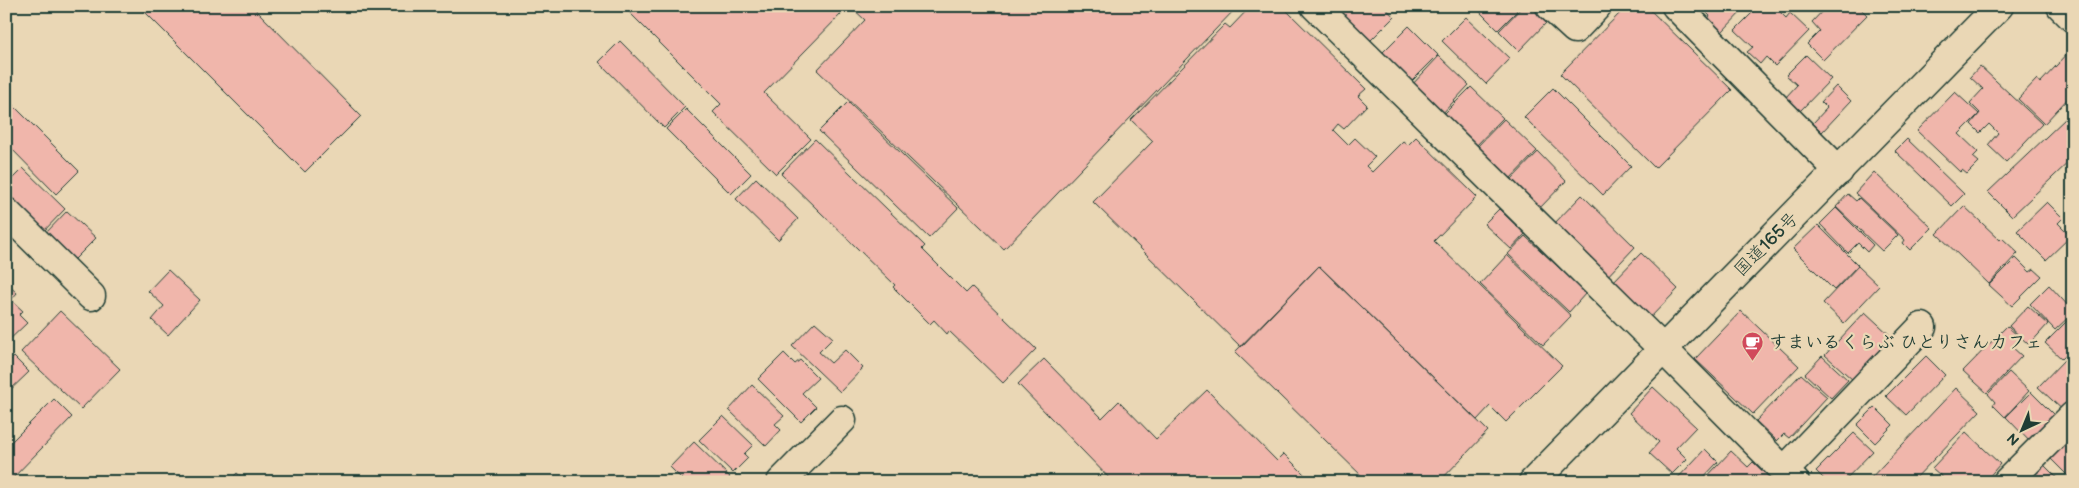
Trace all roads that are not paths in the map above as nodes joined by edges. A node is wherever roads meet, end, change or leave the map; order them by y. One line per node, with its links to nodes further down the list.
1 (1315, 6): 12 (main road)
2 (1550, 6): 3 (main road)
3 (1597, 6)
4 (1676, 6): 8 (main road)
5 (1999, 6): 8 (main road, 国道165号)
6 (2061, 6): 7 (main road)
7 (2073, 18)
8 (1839, 171): 12 (main road, 国道165号)
9 (6, 212): 10 (main road)
10 (91, 296)
11 (1922, 327): 15 (main road)
12 (1662, 348): 15 (main road); 17 (main road, 国道165号)
13 (2073, 416): 18 (main road)
14 (842, 420): 16 (main road)
15 (1790, 476)
16 (781, 482)
17 (1533, 482)
18 (2007, 482)

